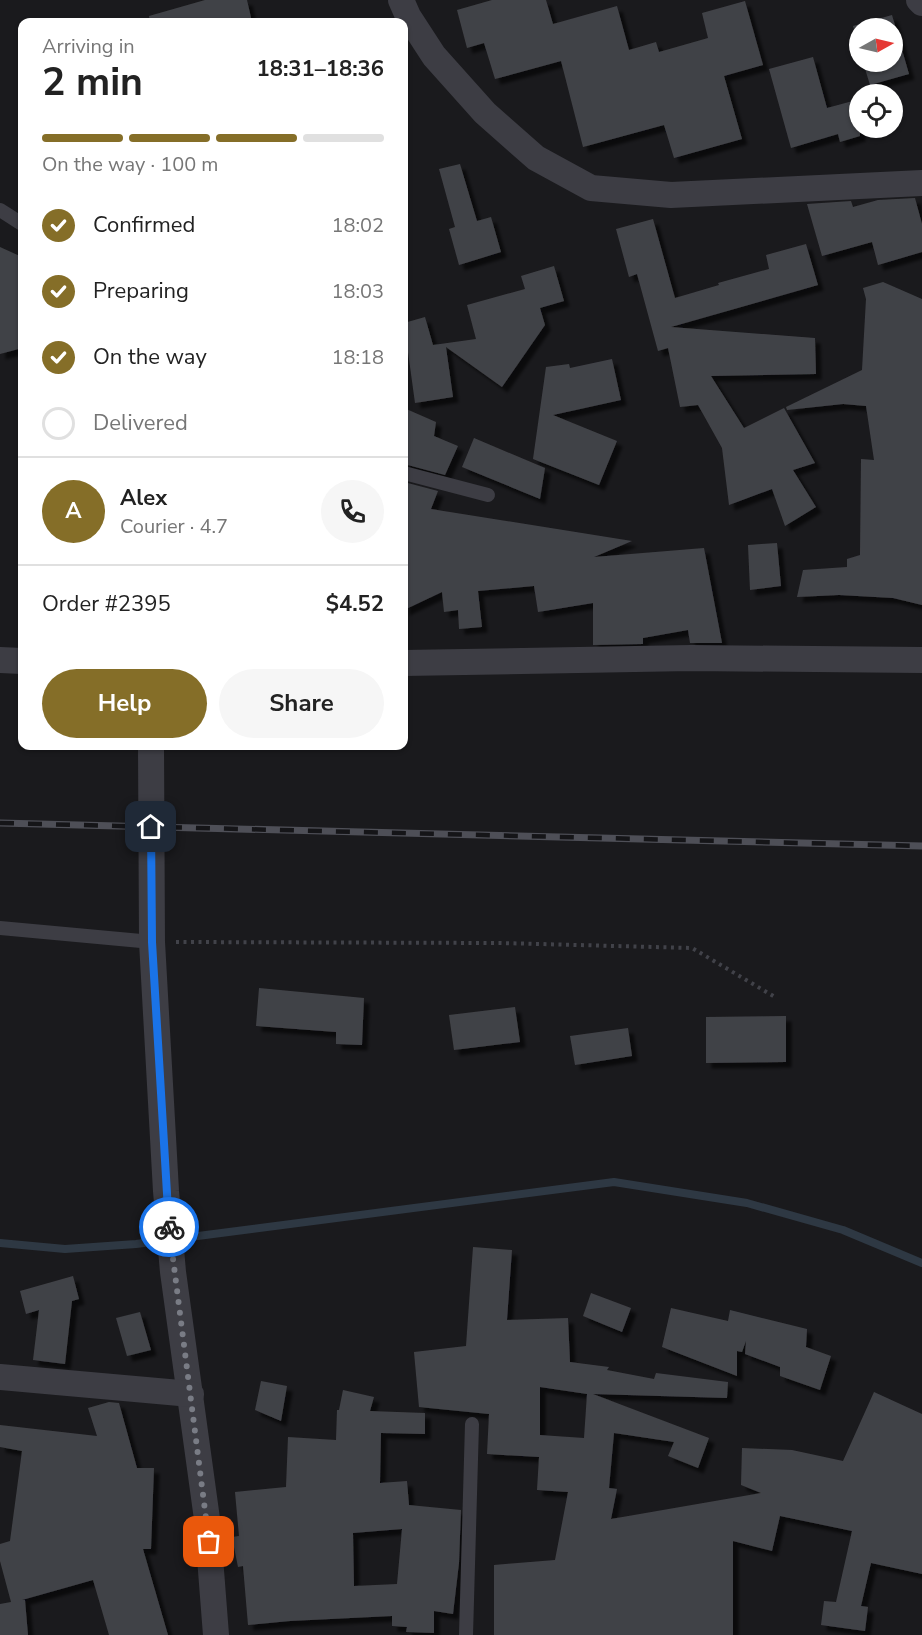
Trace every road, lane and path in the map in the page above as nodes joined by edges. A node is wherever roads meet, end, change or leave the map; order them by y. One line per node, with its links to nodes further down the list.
1 (401, 0): 2 (street)
2 (922, 183)
3 (0, 210): 4 (lane)
4 (18, 221)
5 (408, 474): 6 (lane)
6 (488, 495)
7 (0, 660): 9 (street)
8 (922, 660): 10 (street)
9 (18, 661)
10 (408, 663)
11 (151, 750): 13 (street)
12 (0, 928): 13 (lane)
13 (152, 942): 14 (path); 16 (street)
14 (775, 997)
15 (0, 1377): 16 (street)
16 (190, 1394): 18 (street)
17 (472, 1424): 19 (lane)
18 (216, 1635)
19 (466, 1635)

